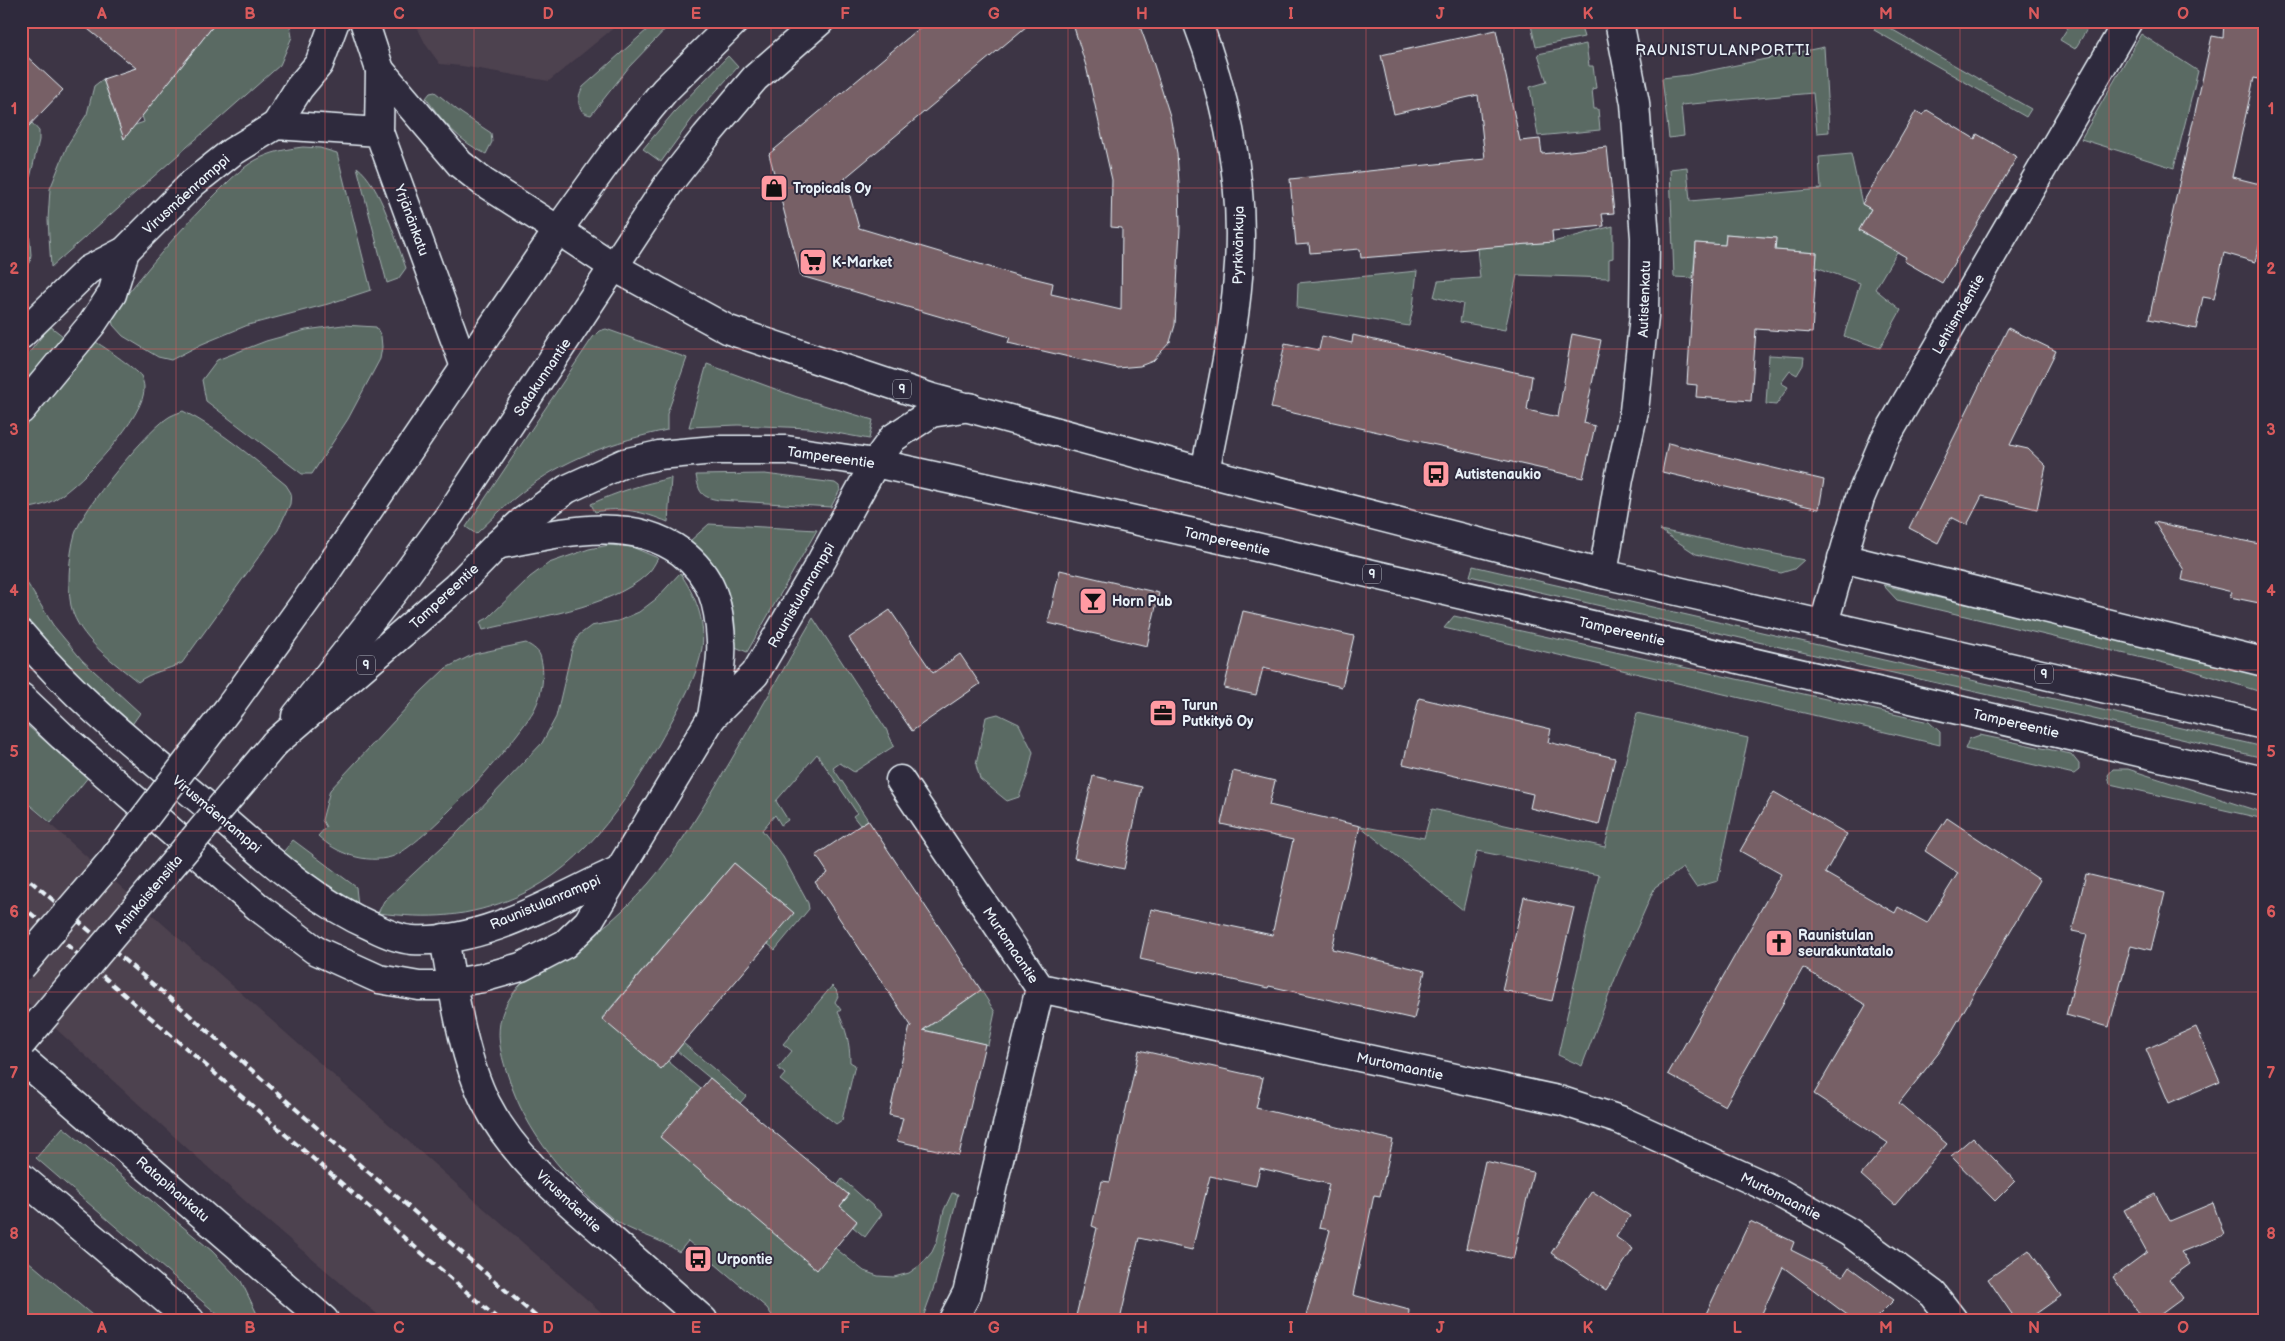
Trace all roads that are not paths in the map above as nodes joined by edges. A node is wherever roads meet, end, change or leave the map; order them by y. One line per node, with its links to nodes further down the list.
1 (336, 21): 9 (main road, Virusmäenramppi)
2 (364, 21): 8 (main road, Yrjänänkatu)
3 (735, 21): 11 (main road)
4 (820, 21): 13 (main road, Satakunnantie)
5 (1197, 21): 19 (main road, Pyrkivänkuja)
6 (1620, 21): 22 (main road, Autistenkatu)
7 (2128, 21): 21 (main road, Lehtismäentie)
8 (380, 70): 10 (main road, Yrjänänkatu); 11 (main road, Yrjänänkatu)
9 (276, 125): 10 (main road); 12 (main road, Virusmäenramppi)
10 (379, 132): 15 (main road, Yrjänänkatu)
11 (558, 230): 13 (main road, 9); 15 (main road)
12 (125, 251): 14 (main road, Virusmäenramppi); 17 (main road, Virusmäenramppi)
13 (614, 267): 16 (main road, 9); 29 (main road, Satakunnantie / 9)
14 (21, 335)
15 (465, 367): 34 (main road, bridge)
16 (970, 407): 18 (main road, Raunistulanramppi); 19 (main road, 9)
17 (21, 410)
18 (874, 463): 20 (main road, Tampereentie / 9); 27 (main road, Raunistulanramppi); 31 (main road, Tampereentie / 9)
19 (1205, 472): 22 (main road, 9)
20 (497, 545): 27 (main road, Raunistulanramppi); 29 (main road, Tampereentie / 9)
21 (1842, 558): 23 (main road, Lehtismäentie); 25 (main road)
22 (1603, 574): 23 (main road, 9)
23 (1824, 623): 28 (main road, 9)
24 (21, 634): 33 (main road, Virusmäenramppi)
25 (2264, 662)
26 (21, 697): 35 (main road)
27 (712, 717): 32 (main road, Raunistulanramppi)
28 (2264, 725)
29 (275, 743): 37 (main road, Aninkaistensilta / 9, bridge)
30 (900, 780): 36 (main road, Murtomaantie)
31 (2264, 780)
32 (617, 871): 33 (main road, Raunistulanramppi); 35 (main road, Raunistulanramppi)
33 (444, 938): 35 (main road, Virusmäentie)
34 (21, 967)
35 (452, 984): 42 (main road, Virusmäentie)
36 (1040, 988): 43 (main road); 44 (main road, Murtomaantie)
37 (21, 1044)
38 (21, 1058): 41 (main road, Ratapihankatu)
39 (21, 1177): 40 (main road)
40 (190, 1320)
41 (324, 1320)
42 (703, 1320)
43 (953, 1320)
44 (1952, 1320)

